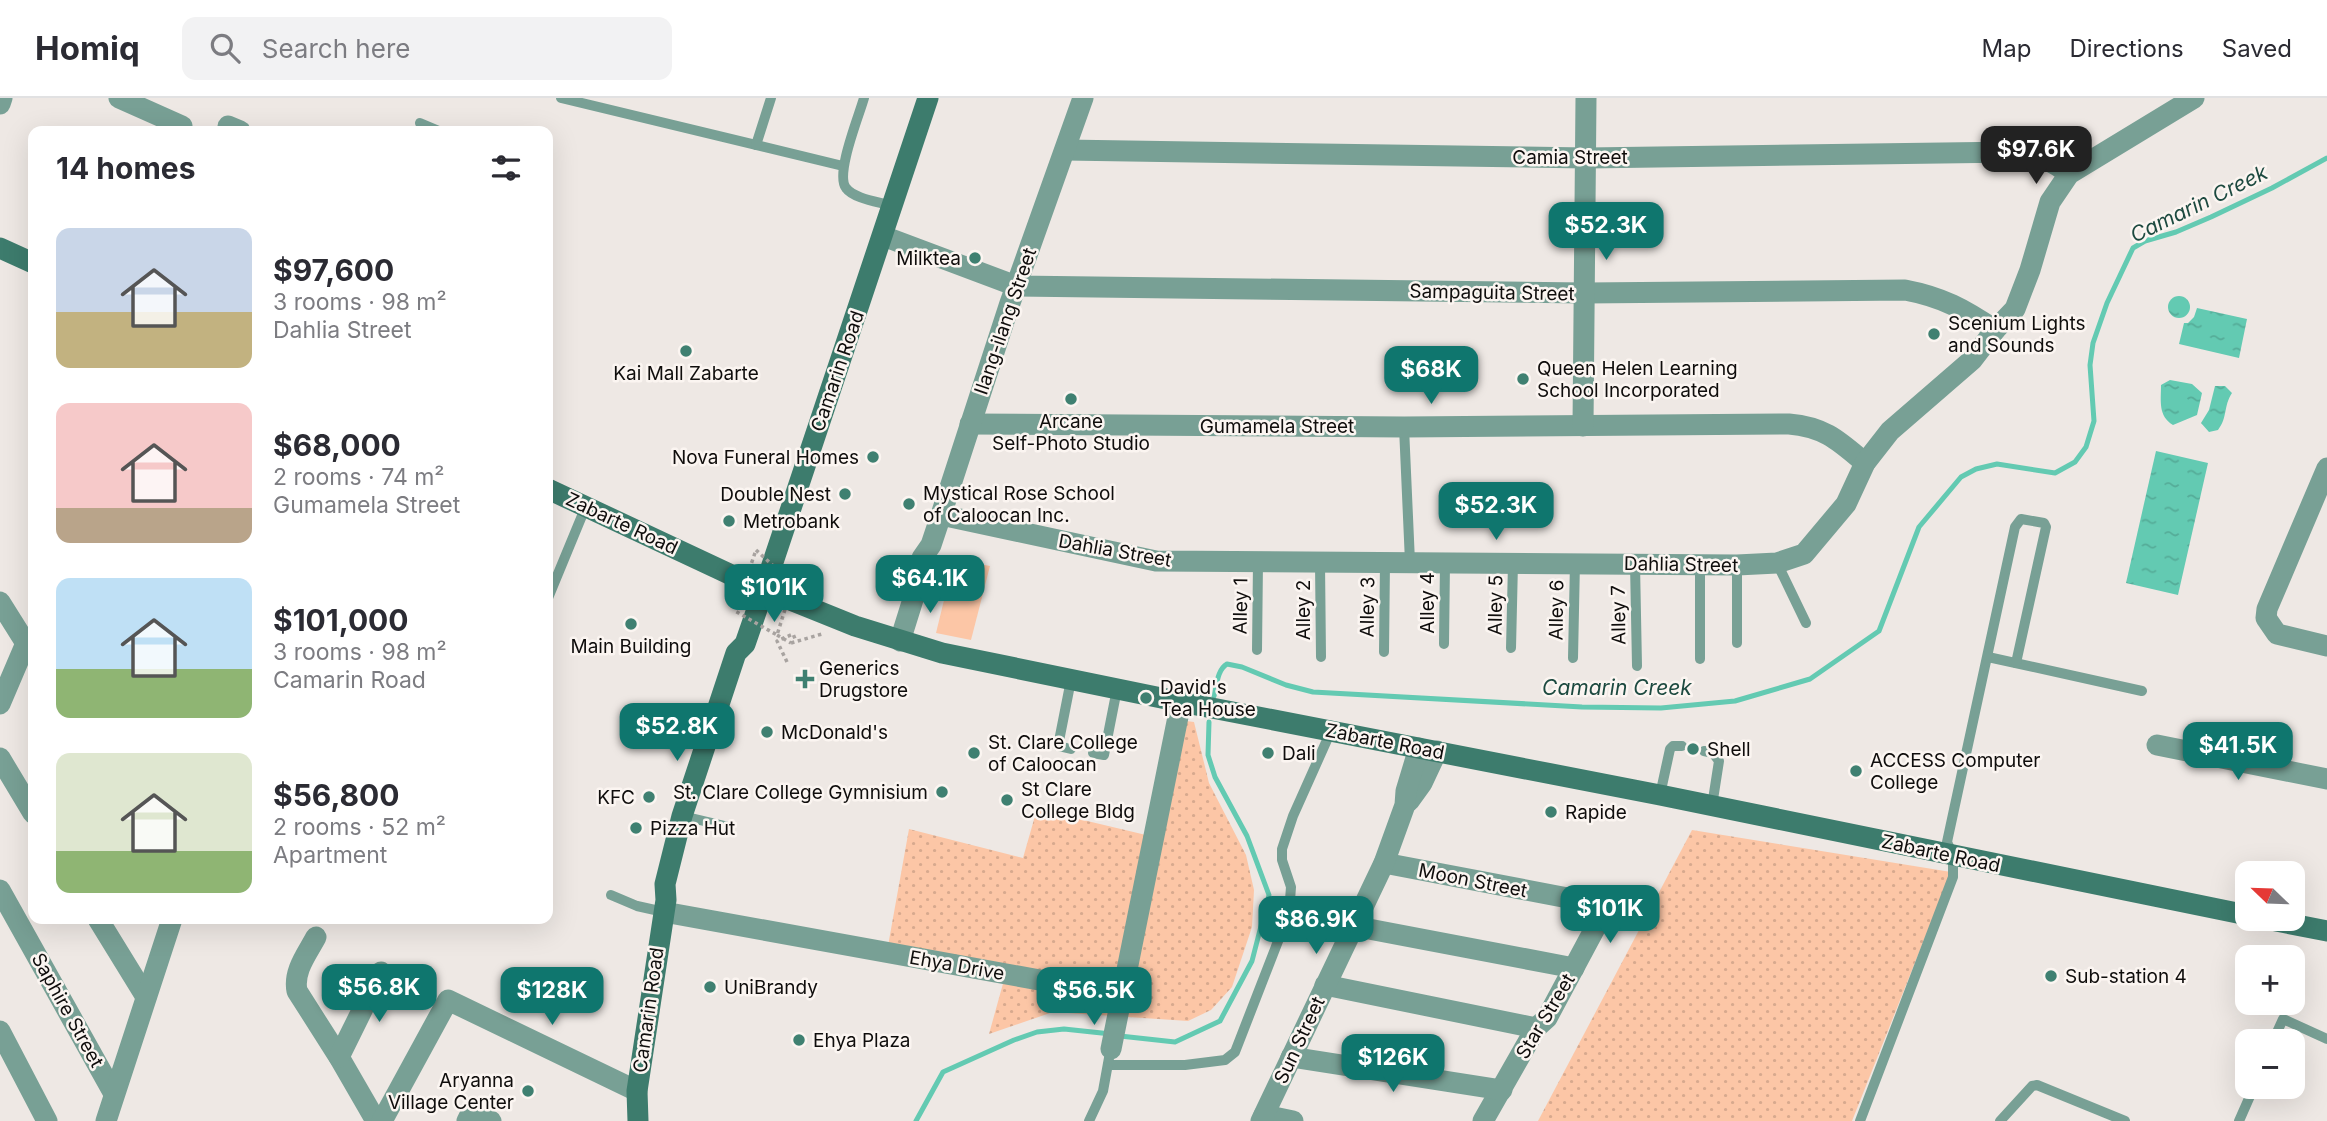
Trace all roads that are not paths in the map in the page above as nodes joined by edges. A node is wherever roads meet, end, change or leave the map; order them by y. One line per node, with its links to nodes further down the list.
1 (2, 98): 10 (street)
2 (563, 98): 14 (lane)
3 (771, 98): 14 (lane)
4 (864, 98): 17 (lane)
5 (928, 98): 19 (main road, Camarin Road)
6 (1083, 98): 15 (street, Ilang-ilang Street)
7 (1586, 98): 16 (street)
8 (2194, 98): 18 (street, Dahlia Street)
9 (133, 101): 12 (street)
10 (0, 104)
11 (420, 124): 13 (lane)
12 (183, 125)
13 (425, 126)
14 (756, 145): 17 (lane)
15 (1065, 150): 16 (street, Camia Street); 23 (street, Ilang-ilang Street)
16 (1587, 158): 18 (street, Camia Street); 24 (street)
17 (844, 166): 19 (lane)
18 (2069, 174): 25 (street, Dahlia Street)
19 (892, 206): 20 (main road, Camarin Road)
20 (881, 242): 23 (street, Sampaguita Street); 47 (main road, Camarin Road)
21 (0, 248): 22 (main road)
22 (28, 261)
23 (1016, 286): 24 (street, Sampaguita Street); 26 (street, Ilang-ilang Street)
24 (1585, 293): 25 (street, Sampaguita Street); 27 (street)
25 (1995, 330): 29 (street, Dahlia Street)
26 (970, 424): 28 (street, Gumamela Street); 34 (street, Ilang-ilang Street)
27 (1583, 426): 28 (street, Gumamela Street); 29 (street, Gumamela Street)
28 (1404, 427): 37 (lane)
29 (1865, 463): 43 (street, Dahlia Street)
30 (2327, 468): 33 (street)
31 (553, 491): 32 (main road, Zabarte Road)
32 (586, 506): 46 (lane); 47 (main road, Zabarte Road)
33 (2318, 513): 55 (street)
34 (942, 515): 35 (street, Dahlia Street); 50 (street, Ilang-ilang Street)
35 (1258, 562): 39 (street, Dahlia Street); 57 (lane, Alley 1)
36 (1385, 562): 37 (street, Dahlia Street); 39 (street, Dahlia Street); 58 (lane, Alley 3)
37 (1410, 562): 40 (street, Dahlia Street)
38 (1575, 562): 41 (street, Dahlia Street); 42 (street, Dahlia Street); 62 (lane, Alley 6)
39 (1320, 563): 60 (lane, Alley 2)
40 (1445, 563): 41 (street, Dahlia Street); 53 (lane, Alley 4)
41 (1513, 563): 56 (lane, Alley 5)
42 (1635, 563): 44 (street, Dahlia Street); 65 (lane, Alley 7)
43 (1777, 563): 45 (street, Dahlia Street); 49 (lane)
44 (1700, 564): 45 (street, Dahlia Street); 63 (lane)
45 (1737, 565): 51 (lane)
46 (553, 586)
47 (764, 589): 50 (main road, Zabarte Road); 52 (main road, Camarin Road)
48 (0, 602): 54 (street)
49 (1806, 623)
50 (900, 641): 66 (main road, Zabarte Road)
51 (1737, 643)
52 (745, 644): 83 (main road, Camarin Road); 89 (main road, Camarin Road)
53 (1444, 644)
54 (28, 646)
55 (2327, 646)
56 (1511, 648)
57 (1257, 650)
58 (1384, 652)
59 (28, 653): 70 (street)
60 (1321, 657)
61 (1988, 657): 64 (lane); 64 (lane); 85 (lane)
62 (1573, 658)
63 (1699, 659)
64 (2016, 663): 68 (lane)
65 (1637, 666)
66 (1071, 680): 67 (main road, Zabarte Road); 74 (lane)
67 (1117, 689): 69 (main road, Zabarte Road); 77 (lane)
68 (2142, 691)
69 (1181, 702): 71 (main road, Zabarte Road); 102 (street)
70 (0, 704)
71 (1331, 731): 75 (main road, Zabarte Road); 110 (lane)
72 (2157, 745): 79 (street)
73 (1682, 746): 80 (lane)
74 (1071, 749)
75 (1428, 749): 80 (main road, Zabarte Road); 86 (street, Sun Street)
76 (1704, 751): 82 (lane)
77 (1093, 753)
78 (0, 758): 81 (street)
79 (2327, 779)
80 (1660, 795): 82 (main road, Zabarte Road)
81 (28, 805)
82 (1712, 806): 85 (main road, Zabarte Road)
83 (691, 818): 84 (lane); 89 (main road, Camarin Road)
84 (729, 827)
85 (1953, 855): 91 (main road, Zabarte Road); 127 (lane)
86 (1384, 863): 90 (street, Moon Street); 94 (street, Sun Street)
87 (0, 890): 114 (street, Saphire Street)
88 (611, 895): 89 (lane)
89 (665, 906): 102 (street, Ehya Drive); 113 (main road, Camarin Road)
90 (1601, 909): 98 (street, Star Street)
91 (2235, 913)
92 (101, 924): 101 (street)
93 (170, 924): 101 (street)
94 (1353, 926): 98 (street); 100 (street, Sun Street)
95 (2305, 927): 96 (main road)
96 (2327, 931)
97 (316, 937): 109 (street)
98 (1574, 968): 103 (street, Star Street)
99 (381, 972): 109 (street)
100 (1325, 985): 103 (street); 111 (street, Sun Street)
101 (146, 997): 114 (street)
102 (1120, 1004): 110 (street)
103 (1536, 1028): 112 (street, Star Street)
104 (2278, 1029): 105 (lane)
105 (2305, 1029)
106 (2305, 1029): 108 (lane)
107 (0, 1031): 117 (street)
108 (2327, 1039)
109 (339, 1057): 119 (street)
110 (1109, 1057): 124 (lane)
111 (1291, 1057): 112 (street); 116 (street, Sun Street)
112 (1502, 1090): 126 (street, Star Street)
113 (637, 1091): 120 (street); 123 (main road, Camarin Road)
114 (114, 1094): 118 (street)
115 (2249, 1099): 130 (lane)
116 (1263, 1118): 125 (street)
117 (47, 1121)
118 (106, 1121)
119 (376, 1121)
120 (382, 1121)
121 (467, 1121): 122 (street)
122 (491, 1121)
123 (638, 1121)
124 (1089, 1121)
125 (1293, 1121)
126 (1483, 1121)
127 (1860, 1121)
128 (2000, 1121): 129 (lane)
129 (2125, 1121)
130 (2239, 1121)

